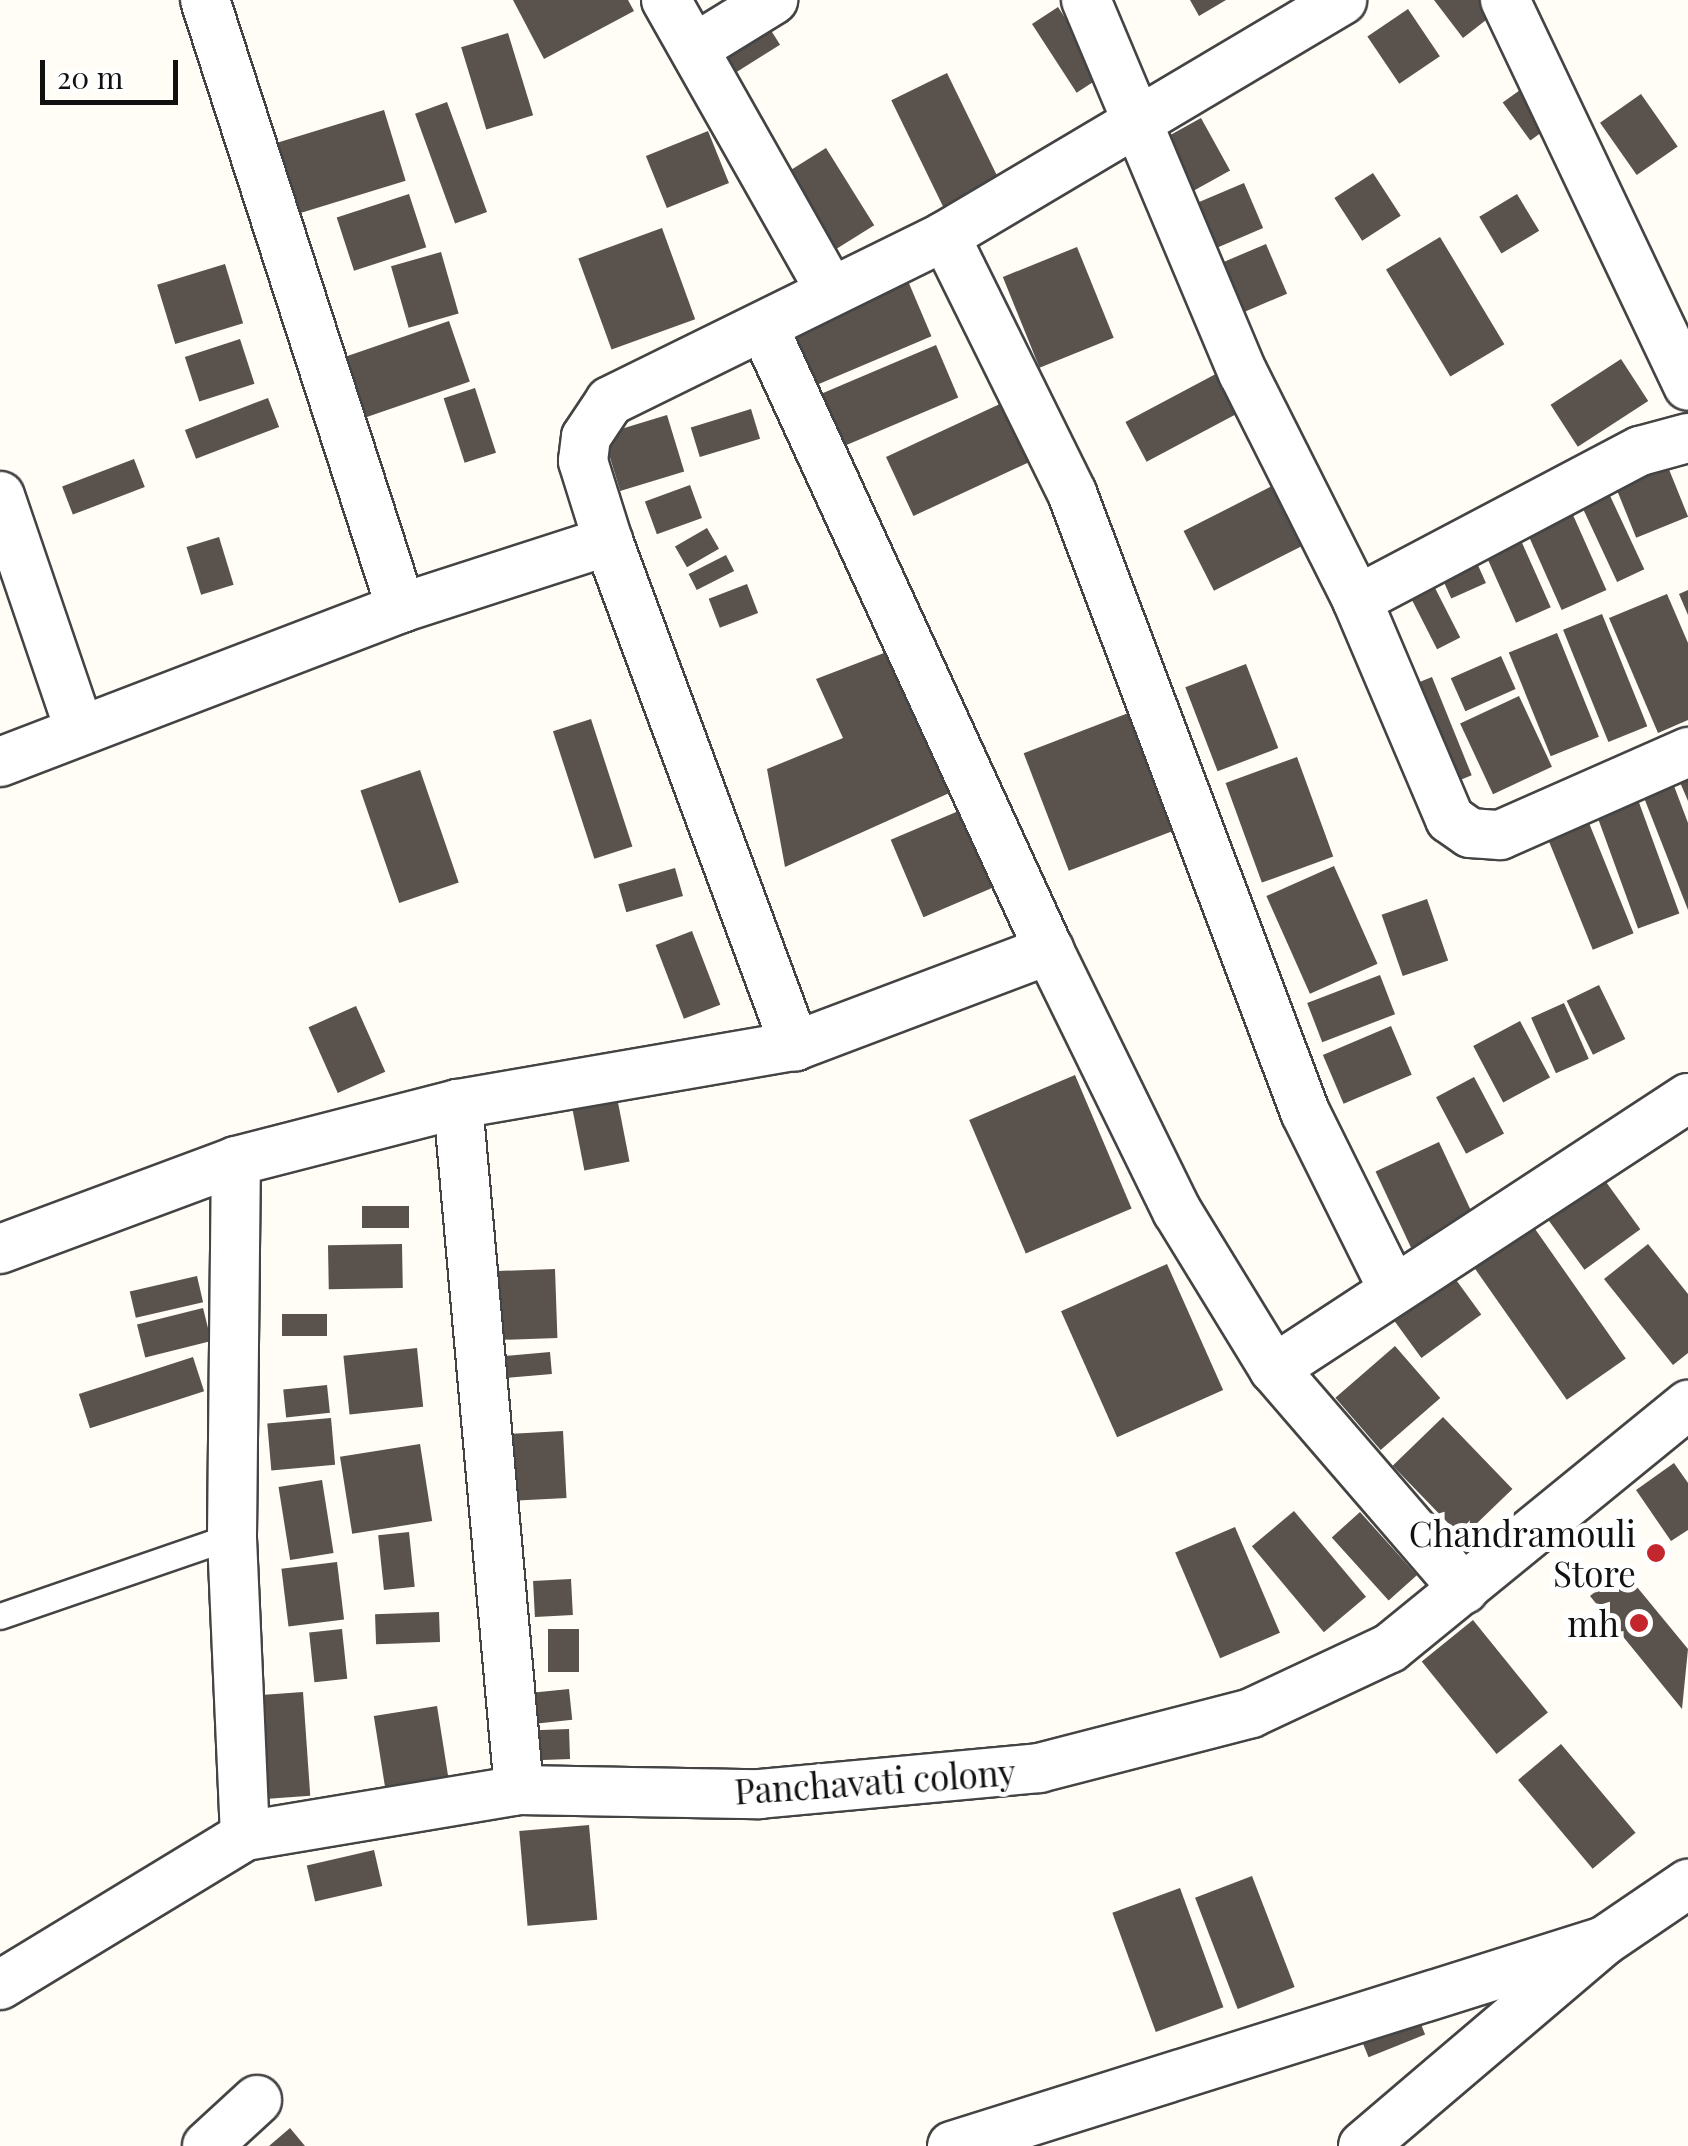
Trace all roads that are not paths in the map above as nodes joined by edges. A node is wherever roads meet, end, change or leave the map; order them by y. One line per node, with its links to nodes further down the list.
1 (205, 0): 17 (street)
2 (666, 0): 7 (street)
3 (773, 0): 7 (street)
4 (1086, 0): 8 (street)
5 (1342, 0): 8 (street)
6 (1505, 0): 12 (street)
7 (696, 48): 10 (street)
8 (1138, 123): 9 (street); 16 (street)
9 (945, 236): 10 (street); 27 (street)
10 (831, 292): 11 (street)
11 (764, 328): 15 (street); 21 (street)
12 (1688, 386)
13 (1688, 438): 16 (street)
14 (0, 496): 18 (street)
15 (608, 541): 17 (street); 22 (street)
16 (1357, 600): 19 (street)
17 (402, 608): 18 (street)
18 (79, 728): 20 (street)
19 (1688, 752)
20 (0, 762)
21 (1049, 950): 22 (street); 28 (street)
22 (795, 1046): 24 (street)
23 (1688, 1098): 27 (street)
24 (458, 1104): 25 (street); 33 (street)
25 (236, 1161): 26 (street); 30 (street)
26 (0, 1249)
27 (1393, 1289): 28 (street)
28 (1274, 1369): 31 (street)
29 (1688, 1405): 31 (street, Panchavati colony)
30 (232, 1536): 32 (lane); 34 (street)
31 (1464, 1589): 33 (street, Panchavati colony)
32 (0, 1616)
33 (518, 1790): 34 (street, Panchavati colony)
34 (245, 1836): 37 (street, Panchavati colony)
35 (1688, 1884): 36 (street)
36 (1604, 1940): 40 (street); 41 (street)
37 (0, 1985)
38 (257, 2100): 39 (street)
39 (207, 2146)
40 (952, 2146)
41 (1363, 2146)

